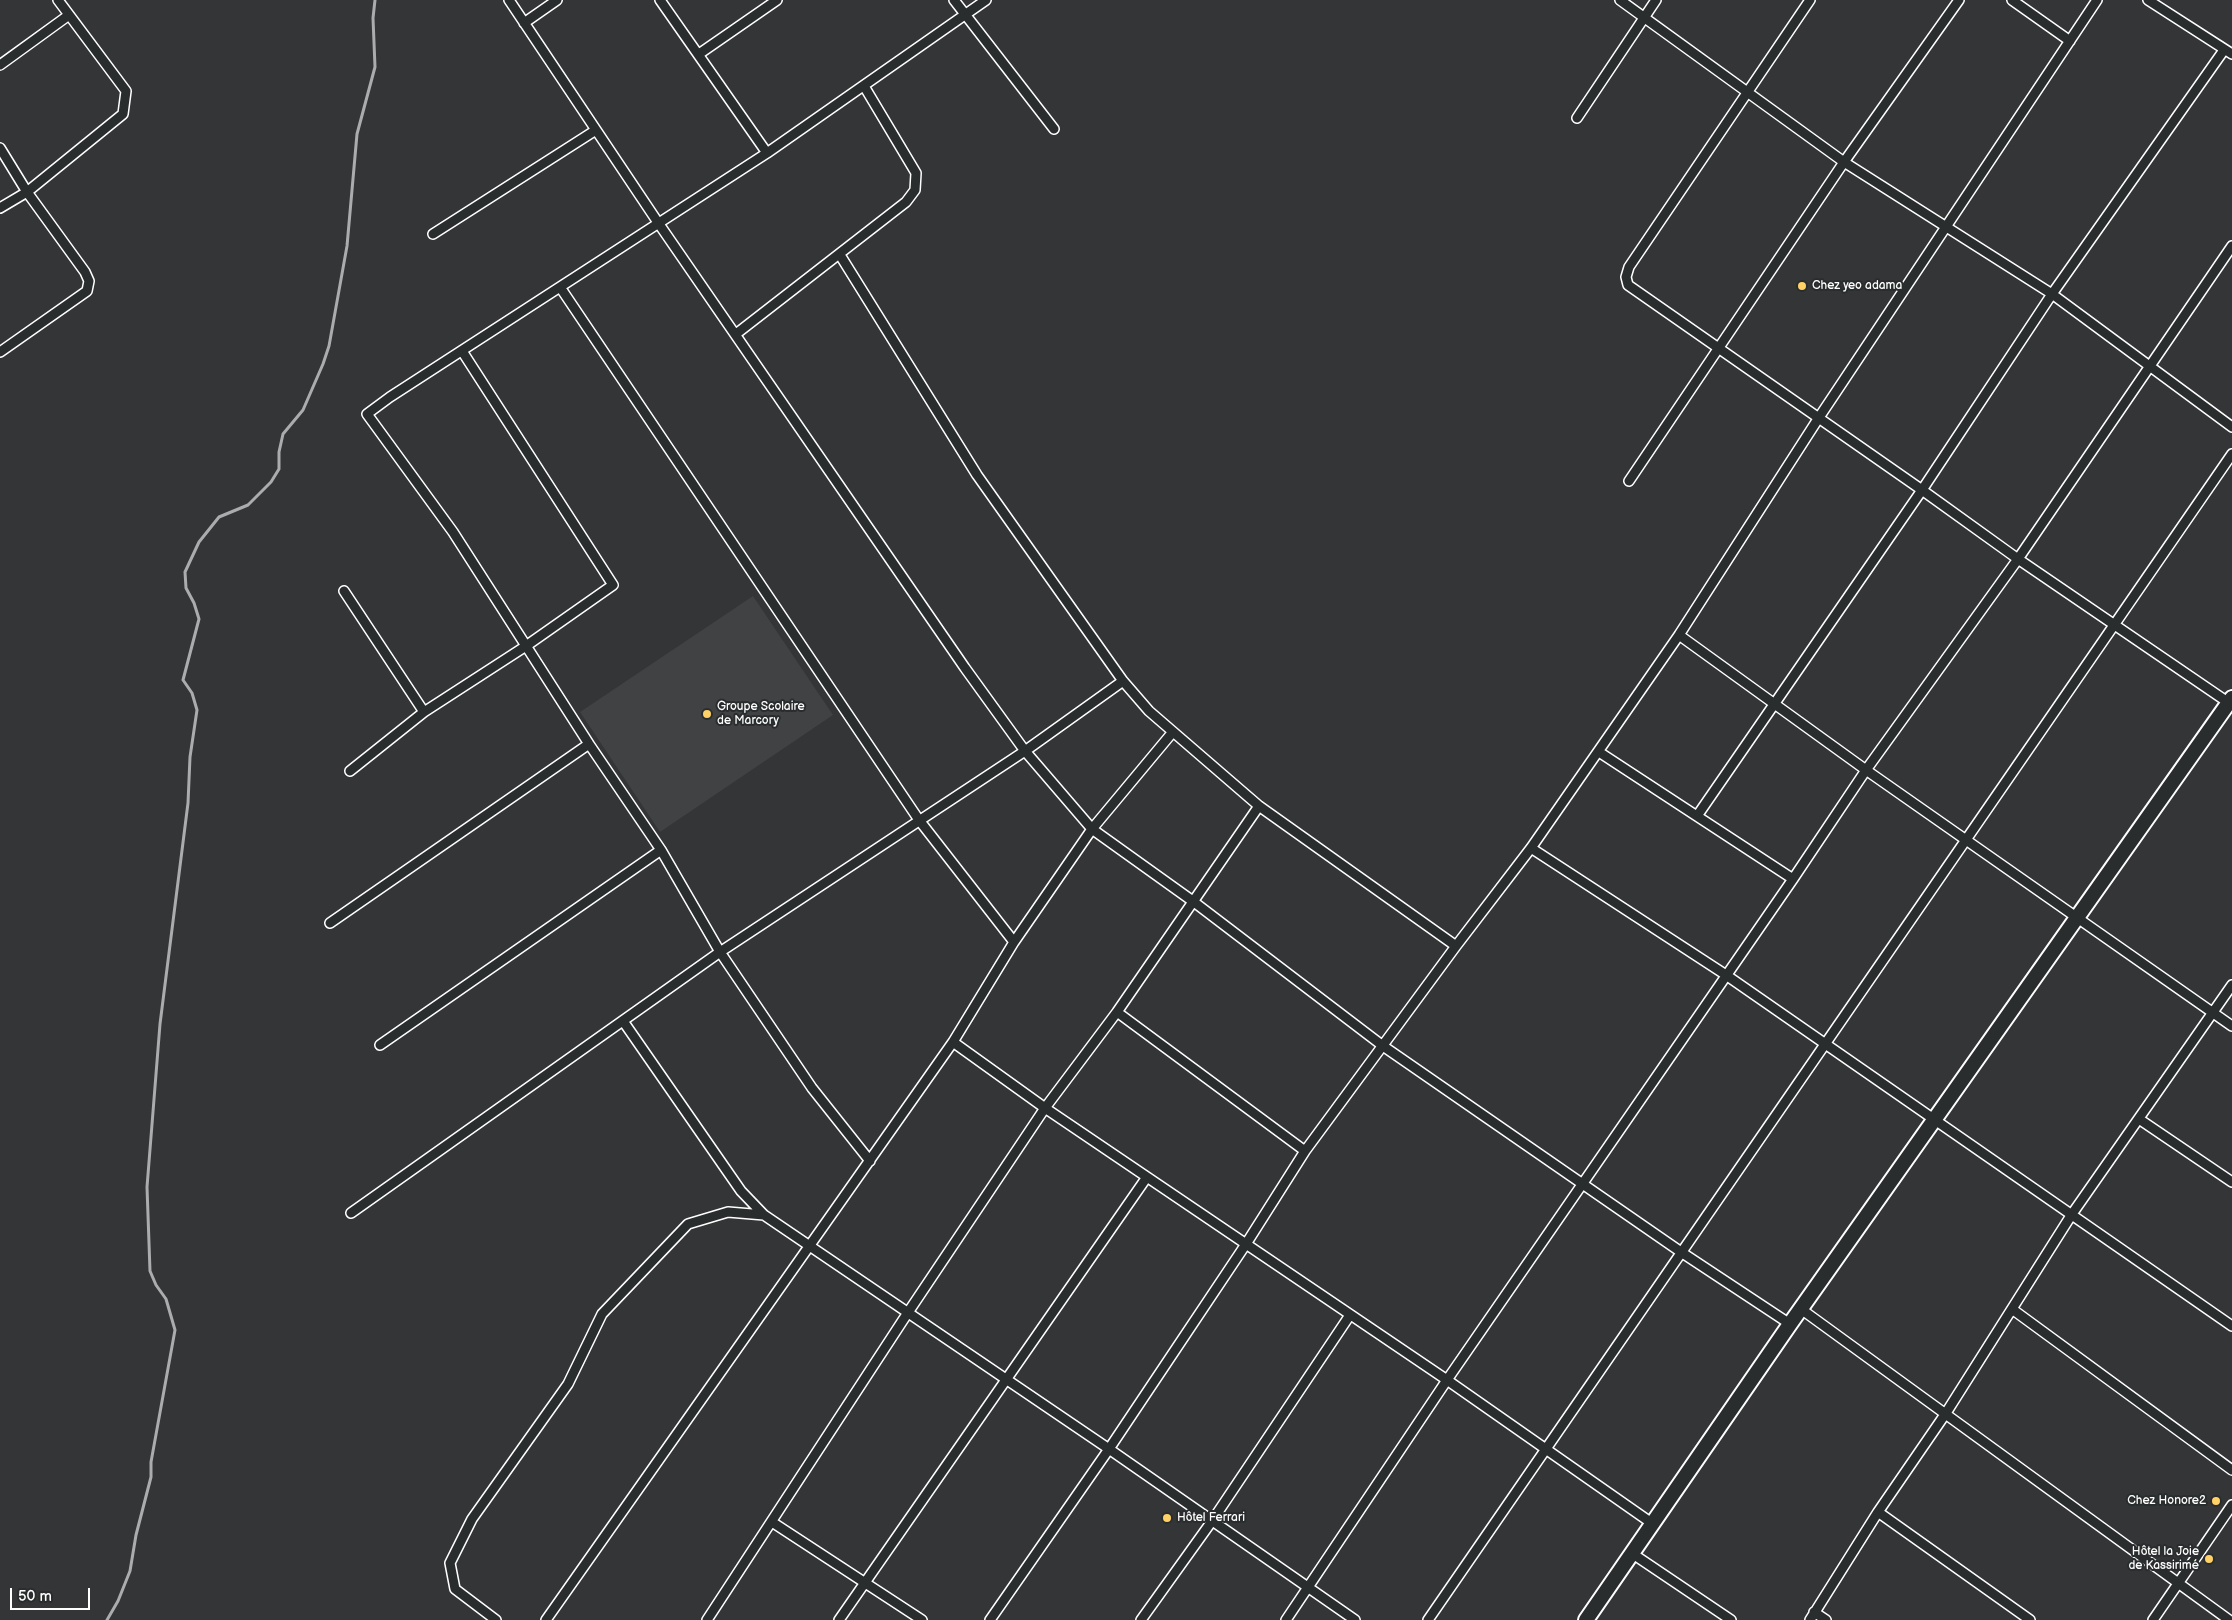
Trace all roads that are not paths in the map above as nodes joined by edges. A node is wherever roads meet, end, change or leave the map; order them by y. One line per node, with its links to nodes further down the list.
1 (58, 0): 16 (street)
2 (509, 0): 18 (street)
3 (557, 0): 18 (street)
4 (660, 0): 21 (street)
5 (777, 0): 21 (street)
6 (954, 0): 15 (street)
7 (986, 0): 15 (street)
8 (1620, 0): 17 (street)
9 (1656, 0): 17 (street)
10 (1810, 0): 24 (street)
11 (1959, 0): 30 (street)
12 (2012, 0): 19 (street)
13 (2097, 0): 19 (street)
14 (2148, 0): 20 (street)
15 (964, 14): 23 (street); 26 (street)
16 (69, 15): 22 (street); 31 (street)
17 (1644, 16): 24 (street); 25 (street)
18 (524, 23): 27 (street)
19 (2070, 41): 34 (street)
20 (2228, 52): 39 (street)
21 (698, 54): 29 (street)
22 (0, 65)
23 (864, 86): 29 (street); 37 (street)
24 (1747, 92): 30 (street); 41 (street)
25 (1577, 118)
26 (1054, 129)
27 (596, 130): 33 (street); 35 (street)
28 (0, 148): 31 (street)
29 (767, 153): 33 (street)
30 (1844, 162): 34 (street); 41 (street)
31 (26, 192): 32 (street); 43 (street)
32 (0, 208)
33 (659, 224): 38 (street); 40 (street)
34 (1946, 225): 39 (street); 45 (street)
35 (433, 234)
36 (2232, 246): 44 (street)
37 (840, 255): 40 (street); 55 (street)
38 (560, 287): 42 (street); 67 (street)
39 (2052, 294): 44 (street); 49 (street)
40 (736, 334): 61 (street)
41 (1719, 349): 45 (street); 48 (street)
42 (462, 350): 54 (street); 54 (street)
43 (0, 352)
44 (2150, 367): 46 (street); 50 (street)
45 (1818, 419): 49 (street); 53 (street)
46 (2232, 427)
47 (2232, 454): 52 (street)
48 (1628, 481)
49 (1922, 490): 50 (street); 57 (street)
50 (2018, 559): 52 (street); 63 (street)
51 (344, 591): 58 (street)
52 (2114, 624): 56 (street); 69 (street)
53 (1679, 635): 57 (street); 62 (street)
54 (526, 646): 58 (street); 60 (street)
55 (1123, 681): 59 (street); 61 (street)
56 (2231, 702): 74 (street)
57 (1774, 704): 63 (street); 66 (street)
58 (424, 712): 64 (street)
59 (1172, 733): 65 (street); 68 (street)
60 (589, 744): 71 (street); 75 (street)
61 (1025, 751): 67 (street); 68 (street)
62 (1599, 752): 66 (street); 70 (street)
63 (1866, 770): 69 (street); 72 (street)
64 (350, 771)
65 (1259, 806): 73 (street); 77 (street)
66 (1697, 816): 72 (street)
67 (919, 820): 76 (street); 78 (street)
68 (1092, 829): 73 (street); 76 (street)
69 (1967, 840): 74 (street); 86 (street)
70 (1531, 848): 77 (street); 79 (street)
71 (662, 850): 78 (street); 87 (street)
72 (1793, 879): 79 (street)
73 (1194, 902): 81 (street); 88 (street)
74 (2078, 918): 82 (street); 91 (street)
75 (330, 923)
76 (1014, 942): 85 (street)
77 (1456, 946): 88 (street)
78 (720, 952): 83 (street); 93 (street)
79 (1726, 975): 86 (street); 96 (street)
80 (2232, 985): 82 (street)
81 (1117, 1012): 89 (street); 92 (street)
82 (2213, 1013): 84 (street); 90 (street)
83 (623, 1021): 97 (street); 99 (street)
84 (2232, 1026)
85 (953, 1042): 89 (street); 93 (street)
86 (1826, 1044): 91 (street); 102 (street)
87 (380, 1045)
88 (1383, 1046): 92 (street); 96 (street)
89 (1045, 1108): 94 (street); 105 (street)
90 (2139, 1119): 95 (street); 98 (street)
91 (1934, 1120): 98 (street); 103 (street)
92 (1305, 1151): 100 (street)
93 (870, 1161): 101 (street)
94 (1147, 1177): 100 (street); 109 (street)
95 (2232, 1182)
96 (1582, 1184): 102 (street); 110 (street)
97 (351, 1213)
98 (2072, 1214): 104 (street); 108 (street)
99 (764, 1215): 101 (street); 125 (street)
100 (1246, 1244): 106 (street); 112 (street)
101 (810, 1245): 105 (street); 126 (street)
102 (1681, 1252): 107 (street); 113 (street)
103 (1801, 1309): 107 (street); 111 (street)
104 (2012, 1309): 111 (street); 114 (street)
105 (907, 1314): 109 (street); 118 (street)
106 (1350, 1315): 110 (street); 117 (street)
107 (1790, 1324): 119 (street)
108 (2232, 1326)
109 (1006, 1380): 112 (street); 121 (street)
110 (1447, 1380): 113 (street); 123 (street)
111 (1946, 1413): 116 (street); 122 (street)
112 (1108, 1449): 117 (street); 130 (street)
113 (1545, 1449): 119 (street); 134 (street)
114 (2232, 1470)
115 (2232, 1505): 122 (street)
116 (1878, 1512): 124 (street); 138 (street)
117 (1212, 1521): 123 (street); 131 (street)
118 (772, 1522): 121 (street); 127 (street)
119 (1653, 1524): 120 (street)
120 (1633, 1554): 135 (street); 136 (street)
121 (865, 1582): 128 (street); 129 (street)
122 (2178, 1582): 139 (street); 140 (street)
123 (1307, 1588): 132 (street); 133 (street)
124 (1812, 1616): 137 (street)
125 (496, 1620)
126 (546, 1620)
127 (707, 1620)
128 (839, 1620)
129 (922, 1620)
130 (990, 1620)
131 (1141, 1620)
132 (1286, 1620)
133 (1355, 1620)
134 (1428, 1620)
135 (1586, 1620)
136 (1731, 1620)
137 (1826, 1620)
138 (2030, 1620)
139 (2153, 1620)
140 (2229, 1620)

